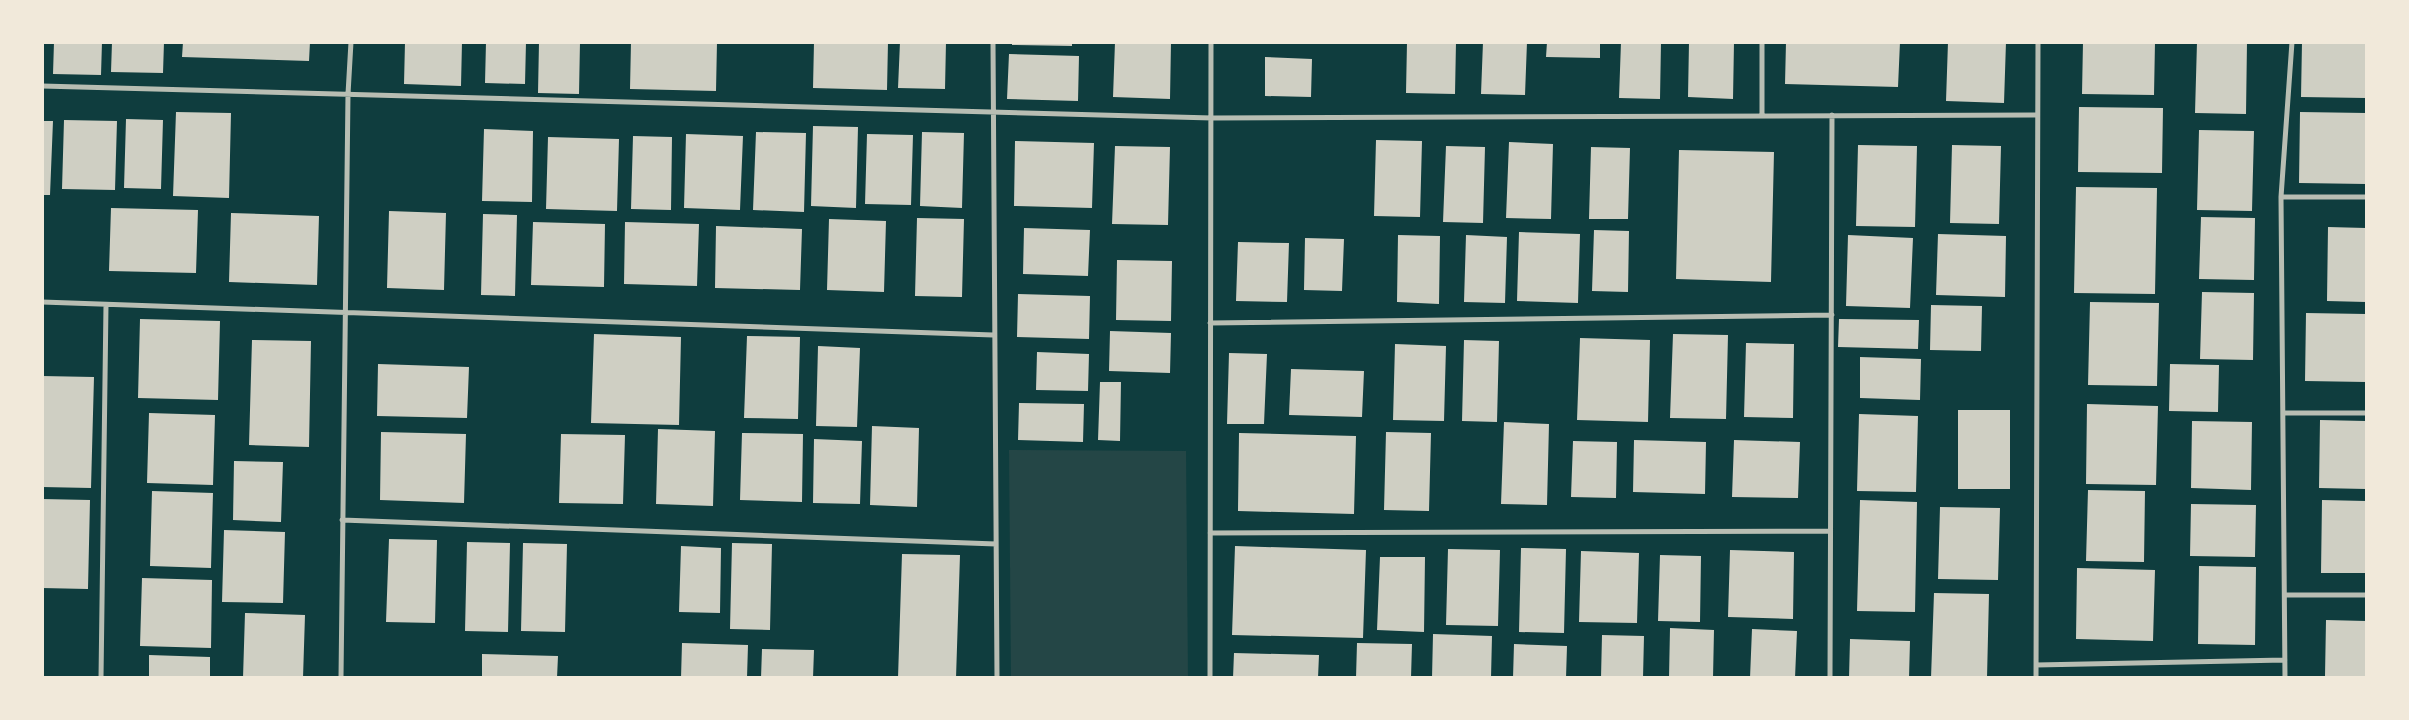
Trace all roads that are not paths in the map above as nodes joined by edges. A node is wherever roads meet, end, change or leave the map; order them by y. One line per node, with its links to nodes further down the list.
1 (351, 42): 8 (street)
2 (993, 42): 9 (street)
3 (1211, 42): 13 (street)
4 (1762, 42): 10 (street)
5 (2038, 42): 12 (street)
6 (2292, 42): 14 (street)
7 (42, 86): 8 (street)
8 (348, 94): 9 (street); 18 (street)
9 (995, 114): 13 (street); 21 (street)
10 (1762, 114): 11 (street); 13 (street)
11 (1832, 115): 12 (street); 19 (street)
12 (2036, 116): 31 (street)
13 (1212, 118): 20 (street)
14 (2281, 197): 15 (street); 23 (street)
15 (2366, 197)
16 (42, 302): 17 (street)
17 (106, 304): 18 (street); 32 (street)
18 (346, 313): 21 (street); 24 (street)
19 (1832, 315): 20 (street); 25 (street)
20 (1210, 323): 26 (street)
21 (993, 335): 27 (street)
22 (2366, 413): 23 (street)
23 (2283, 414): 28 (street)
24 (342, 520): 27 (street); 33 (street)
25 (1830, 531): 26 (street); 36 (street)
26 (1210, 533): 35 (street)
27 (996, 544): 34 (street)
28 (2284, 595): 29 (street); 30 (street)
29 (2366, 595)
30 (2285, 660): 31 (street); 38 (street)
31 (2036, 665): 37 (street)
32 (101, 678)
33 (341, 678)
34 (997, 678)
35 (1210, 678)
36 (1830, 678)
37 (2036, 678)
38 (2285, 678)

